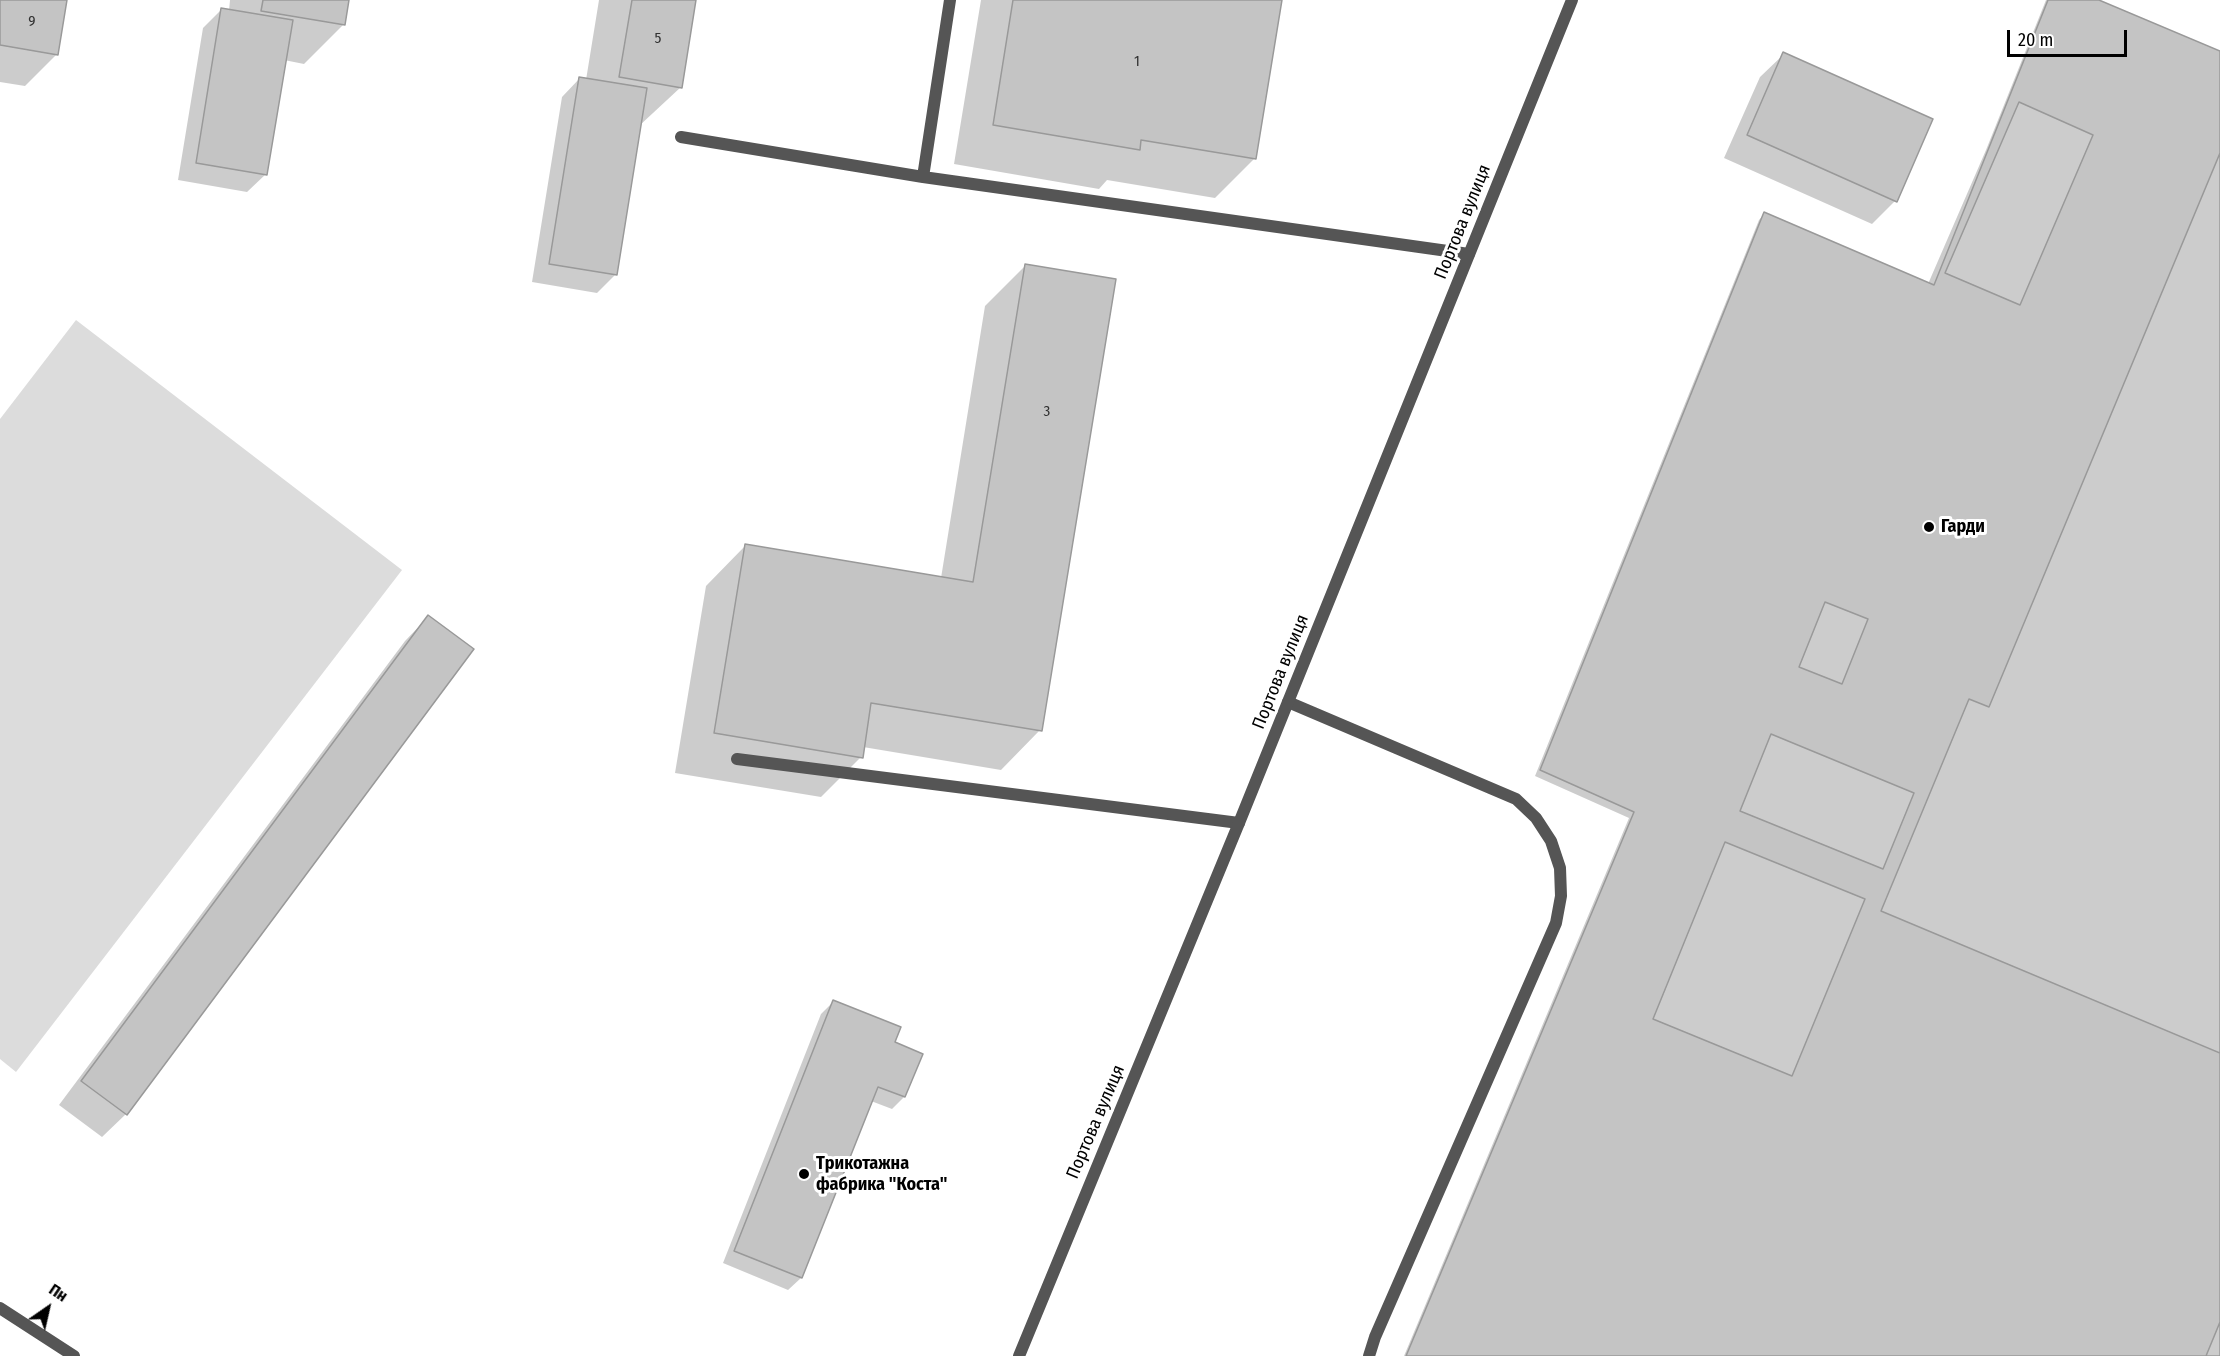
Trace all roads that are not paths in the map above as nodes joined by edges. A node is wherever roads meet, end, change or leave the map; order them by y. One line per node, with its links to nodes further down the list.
1 (950, 0): 4 (street)
2 (1572, 0): 5 (street, Портова вулиця)
3 (681, 137): 4 (street)
4 (923, 177): 5 (street)
5 (1470, 254): 6 (street, Портова вулиця)
6 (1288, 702): 8 (street, Портова вулиця); 12 (street)
7 (737, 759): 8 (street)
8 (1239, 824): 11 (street, Портова вулиця)
9 (0, 1308): 10 (street)
10 (74, 1356)
11 (1019, 1356)
12 (1369, 1356)

